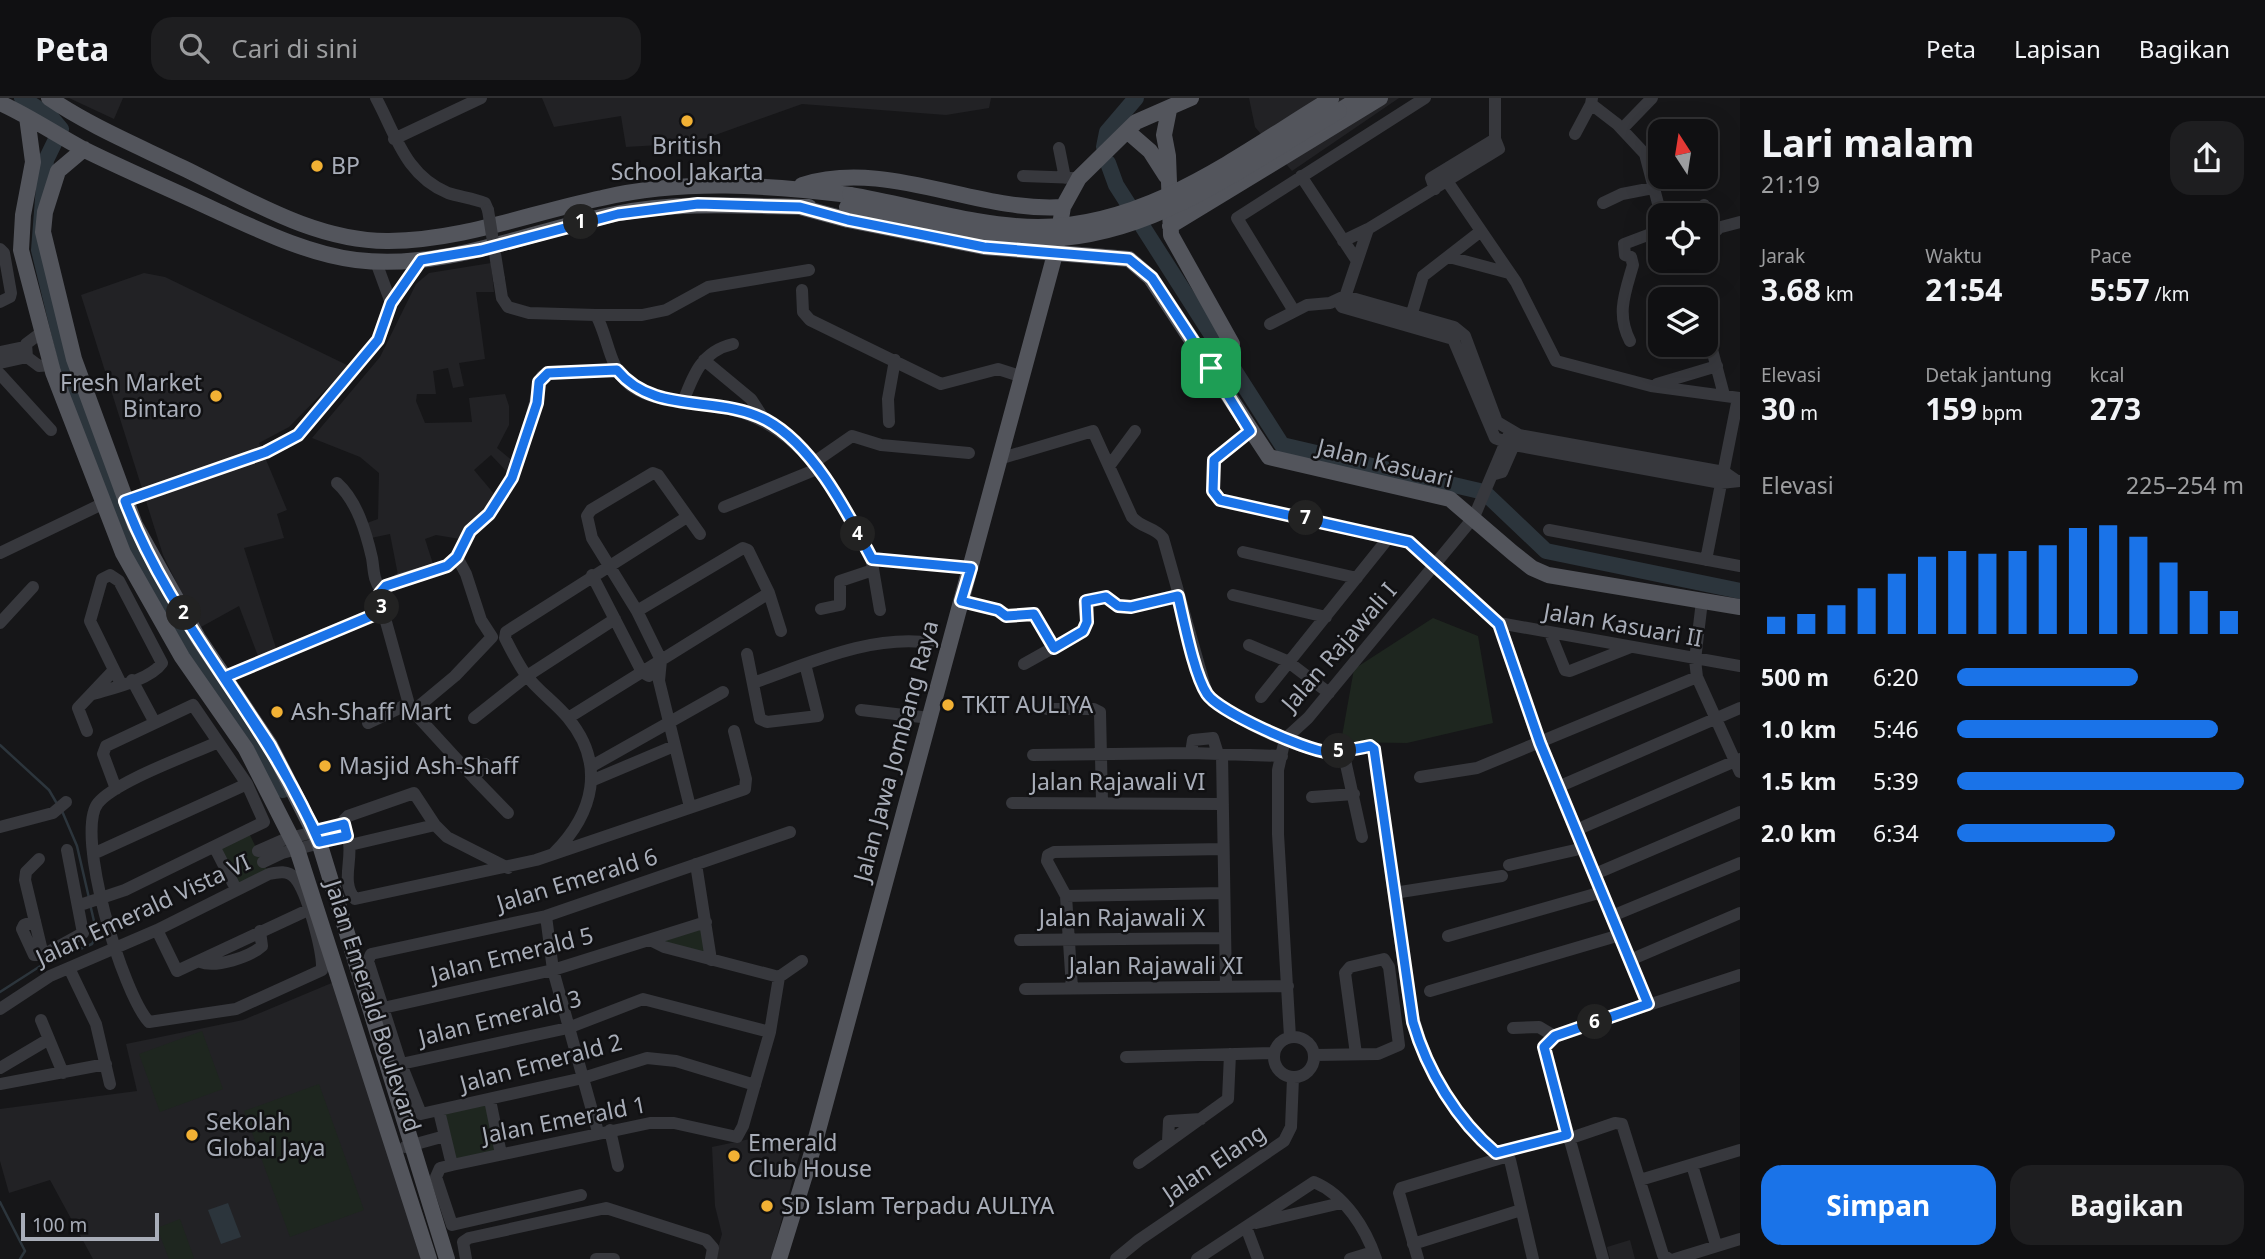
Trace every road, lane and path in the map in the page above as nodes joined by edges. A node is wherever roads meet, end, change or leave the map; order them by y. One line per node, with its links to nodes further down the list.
1 (376, 98): 18 (street)
2 (481, 98): 18 (street)
3 (1191, 98): 13 (main road, Jalan Jawa Jombang Raya)
4 (1360, 98): 11 (main road)
5 (1380, 98): 42 (main road)
6 (1425, 98): 26 (street)
7 (1495, 98): 19 (street)
8 (1652, 98): 15 (street)
9 (53, 101): 31 (main road)
10 (1592, 101): 15 (street); 17 (street)
11 (1334, 102): 35 (main road, bridge)
12 (0, 103): 14 (main road)
13 (1169, 110): 16 (main road, Jalan Jawa Jombang Raya); 28 (main road)
14 (27, 117): 20 (main road); 23 (main road, Jalan Emerald Boulevard)
15 (1622, 129): 22 (street)
16 (1127, 131): 27 (main road, Jalan Jawa Jombang Raya); 28 (main road)
17 (1575, 134)
18 (394, 139): 61 (street, bridge)
19 (1495, 139): 29 (street); 32 (street)
20 (78, 146): 24 (main road); 39 (main road)
21 (1059, 148): 27 (street)
22 (1648, 159)
23 (36, 162): 24 (main road); 64 (main road, Jalan Emerald Boulevard)
24 (56, 169): 74 (main road, Jalan Emerald Boulevard)
25 (1023, 176): 27 (street)
26 (1301, 176): 47 (street); 60 (street)
27 (1072, 178): 38 (main road, Jalan Jawa Jombang Raya)
28 (1168, 178): 42 (main road)
29 (1447, 181): 32 (street); 45 (street)
30 (793, 188): 34 (main road); 35 (main road); 38 (main road)
31 (229, 189): 34 (main road); 39 (main road)
32 (1435, 189): 44 (street)
33 (1648, 189): 36 (street)
34 (251, 200): 40 (main road)
35 (848, 201): 37 (main road)
36 (1603, 203)
37 (800, 207): 49 (main road, Jalan Kasuari); 51 (main road)
38 (1063, 207): 49 (main road, Jalan Jawa Jombang Raya)
39 (215, 210): 40 (main road)
40 (242, 222): 53 (main road)
41 (1740, 222): 43 (street)
42 (1170, 226): 72 (main road)
43 (1718, 228)
44 (1368, 229): 47 (street); 52 (street)
45 (1481, 231): 50 (street); 55 (street)
46 (1648, 235): 65 (street)
47 (1343, 241): 52 (street)
48 (0, 249): 58 (street)
49 (1055, 254): 72 (main road, Jalan Kasuari); 78 (main road, Jalan Jawa Jombang Raya)
50 (1449, 257): 55 (street); 62 (street)
51 (421, 260): 53 (main road); 59 (street)
52 (1357, 261): 57 (street)
53 (376, 262): 59 (street)
54 (809, 271): 61 (street)
55 (1509, 273): 79 (street)
56 (802, 290): 71 (street)
57 (1341, 301): 60 (street); 62 (street)
58 (0, 302)
59 (391, 303): 96 (street)
60 (1294, 311): 63 (street)
61 (596, 315): 76 (street)
62 (1409, 320): 88 (street)
63 (1270, 324)
64 (43, 332): 68 (street); 74 (main road, Jalan Emerald Boulevard)
65 (1630, 341)
66 (733, 344): 70 (street)
67 (0, 352): 68 (street)
68 (26, 352): 73 (street); 74 (street)
69 (1714, 357): 75 (street)
70 (704, 360): 82 (street); 83 (street)
71 (895, 360): 78 (street); 84 (street)
72 (1211, 362): 87 (main road, Jalan Kasuari)
73 (0, 363)
74 (63, 366): 96 (main road, Jalan Emerald Boulevard); 97 (main road, Jalan Emerald Boulevard)
75 (1717, 366): 79 (street); 80 (street)
76 (617, 370): 82 (street); 106 (street)
77 (0, 374): 85 (street)
78 (1020, 376): 90 (main road, Jalan Jawa Jombang Raya)
79 (1651, 386): 80 (street)
80 (1724, 396): 81 (street)
81 (1739, 398): 93 (street)
82 (683, 402): 83 (street)
83 (764, 419): 92 (street)
84 (889, 422)
85 (51, 430)
86 (1135, 431): 91 (street)
87 (1250, 431): 100 (main road, Jalan Kasuari); 103 (street)
88 (1512, 438): 93 (street); 100 (street, Jalan Rajawali I)
89 (969, 453): 92 (street)
90 (999, 459): 91 (street); 111 (main road, Jalan Jawa Jombang Raya)
91 (1110, 465): 119 (street)
92 (815, 466): 98 (street); 109 (street)
93 (1722, 477): 94 (street); 107 (street)
94 (1739, 481)
95 (337, 483): 116 (street)
96 (125, 501): 147 (main road, Jalan Emerald Boulevard)
97 (102, 504): 105 (street); 204 (main road, Jalan Emerald Boulevard)
98 (724, 507)
99 (687, 517): 102 (street); 108 (street); 108 (street)
100 (1474, 517): 112 (street, Jalan Rajawali I); 121 (main road, Jalan Kasuari)
101 (1549, 530): 107 (street)
102 (700, 534)
103 (1390, 536): 112 (street); 114 (street)
104 (1243, 552): 114 (street)
105 (0, 553)
106 (457, 557): 116 (street); 156 (street)
107 (1706, 560): 110 (street)
108 (607, 565): 113 (street); 126 (street)
109 (873, 565): 111 (street); 123 (street); 124 (street)
110 (1740, 566)
111 (971, 568): 120 (main road, Jalan Jawa Jombang Raya)
112 (1435, 568): 130 (street); 153 (street, Jalan Rajawali I)
113 (592, 575): 128 (street); 146 (street)
114 (1357, 578): 127 (street)
115 (33, 587): 129 (street)
116 (381, 590): 125 (street)
117 (769, 593): 126 (street); 131 (street); 138 (street)
118 (1233, 595): 127 (street)
119 (1178, 596): 136 (street); 169 (street)
120 (961, 601): 133 (main road, Jalan Jawa Jombang Raya); 136 (street)
121 (1702, 601): 122 (main road, Jalan Kasuari); 139 (street)
122 (1740, 607)
123 (821, 609)
124 (880, 610)
125 (383, 611): 147 (street); 156 (street)
126 (637, 611): 138 (street)
127 (1326, 617): 140 (street)
128 (615, 619): 145 (street); 146 (street)
129 (0, 622)
130 (1499, 624): 132 (street, Jalan Kasuari II); 171 (street)
131 (780, 631)
132 (1550, 633): 135 (street, Jalan Kasuari II); 135 (street)
133 (940, 643): 141 (street); 162 (main road, Jalan Jawa Jombang Raya)
134 (1249, 645): 140 (street)
135 (1632, 647): 139 (street, Jalan Kasuari II)
136 (1054, 648): 142 (street)
137 (747, 654): 151 (street)
138 (661, 660): 145 (street); 149 (street)
139 (1695, 660): 143 (street, Jalan Kasuari II); 148 (street)
140 (1287, 661): 153 (street); 155 (street)
141 (805, 664): 151 (street); 151 (street)
142 (1024, 664)
143 (1740, 666)
144 (114, 670): 150 (street); 150 (street); 154 (street)
145 (642, 672): 149 (street); 161 (street)
146 (527, 676): 160 (street); 161 (street)
147 (225, 677): 203 (main road, Jalan Emerald Boulevard)
148 (1697, 677): 163 (street); 171 (street)
149 (659, 681): 166 (street)
150 (127, 682): 154 (street); 164 (street)
151 (753, 683)
152 (723, 692): 166 (street)
153 (1329, 693): 169 (street, Jalan Rajawali I)
154 (93, 694): 168 (street)
155 (1261, 697)
156 (410, 708): 165 (street); 182 (street)
157 (1740, 708): 163 (street)
158 (1047, 709): 174 (street)
159 (861, 710): 162 (street)
160 (474, 718)
161 (568, 718): 180 (street)
162 (930, 718): 302 (main road, Jalan Jawa Jombang Raya)
163 (1715, 718): 178 (street); 185 (street)
164 (155, 723): 170 (street); 186 (street)
165 (368, 723)
166 (667, 723): 172 (street); 180 (street)
167 (734, 731): 193 (street)
168 (87, 732)
169 (1285, 739): 173 (street); 177 (street, Jalan Rajawali I)
170 (218, 742): 184 (street); 186 (street)
171 (1540, 743): 181 (street); 185 (street)
172 (674, 746): 183 (street); 193 (street)
173 (1343, 751): 187 (street); 220 (street)
174 (1101, 754): 175 (street); 176 (street); 189 (street)
175 (1220, 754): 177 (street); 191 (street)
176 (1033, 755)
177 (1282, 756): 243 (street, Jalan Rajawali I)
178 (1738, 764): 198 (street)
179 (485, 765): 182 (street)
180 (592, 766): 183 (street)
181 (1420, 777)
182 (474, 778): 195 (street)
183 (591, 781): 210 (street)
184 (247, 784): 199 (street); 209 (street)
185 (1558, 787): 198 (street)
186 (116, 789): 209 (street)
187 (1354, 794): 188 (street); 202 (street)
188 (1312, 797)
189 (1102, 802): 190 (street, Jalan Rajawali VI); 191 (street, Jalan Rajawali VI)
190 (1012, 803)
191 (1223, 804): 207 (street)
192 (63, 806): 197 (street)
193 (691, 807): 210 (street)
194 (1740, 812): 216 (street)
195 (508, 813)
196 (435, 825): 201 (street, Jalan Emerald Vista VI); 201 (street); 215 (street)
197 (0, 827)
198 (1576, 830): 206 (street)
199 (248, 831): 205 (street); 212 (street)
200 (790, 832): 214 (street, Jalan Emerald 6)
201 (347, 835): 203 (street, Jalan Emerald Vista VI); 215 (street)
202 (1362, 836)
203 (317, 837): 204 (street, Jalan Emerald Vista VI); 279 (main road, Jalan Emerald Boulevard)
204 (295, 843): 212 (street, Jalan Emerald Vista VI); 281 (main road, Jalan Emerald Boulevard)
205 (215, 848): 217 (street); 222 (street)
206 (1584, 848): 216 (street); 220 (street)
207 (1223, 849): 219 (street); 221 (street)
208 (67, 850): 222 (street)
209 (93, 854): 222 (street)
210 (552, 855): 215 (street)
211 (39, 859): 222 (street)
212 (263, 862): 217 (street, Jalan Emerald Vista VI); 223 (street)
213 (1740, 863): 226 (street)
214 (696, 864): 225 (street, Jalan Emerald 6); 227 (street)
215 (508, 868)
216 (1595, 874): 218 (street)
217 (236, 889): 228 (street, Jalan Emerald Vista VI)
218 (1602, 891): 226 (street); 230 (street)
219 (1224, 893): 221 (street); 231 (street)
220 (1394, 893): 277 (street)
221 (1066, 896): 232 (street)
222 (91, 902): 235 (street)
223 (308, 910): 228 (street); 235 (street)
224 (1740, 914): 237 (street)
225 (546, 916): 240 (street); 249 (street, Jalan Emerald 6)
226 (1612, 916): 229 (street)
227 (706, 922): 233 (street, Jalan Emerald 5); 236 (street)
228 (157, 930): 235 (street, Jalan Emerald Vista VI)
229 (1620, 935): 237 (street); 247 (street)
230 (1448, 936)
231 (1224, 938): 232 (street, Jalan Rajawali X); 244 (street)
232 (1069, 939): 234 (street, Jalan Rajawali X); 245 (street)
233 (650, 940): 236 (street); 240 (street, Jalan Emerald 5)
234 (1020, 940)
235 (113, 949): 239 (street, Jalan Emerald Vista VI)
236 (711, 960): 242 (street)
237 (1630, 960): 248 (street)
238 (802, 961): 242 (street)
239 (69, 968): 250 (street, Jalan Emerald Vista VI); 266 (street)
240 (554, 970): 249 (street, Jalan Emerald 5); 253 (street)
241 (1740, 975): 248 (street)
242 (779, 977): 255 (street)
243 (1288, 986): 244 (street, Jalan Rajawali XI); 257 (street, Jalan Rajawali I)
244 (1226, 987): 245 (street, Jalan Rajawali XI)
245 (1072, 988): 246 (street, Jalan Rajawali XI)
246 (1025, 989)
247 (1430, 990)
248 (1648, 1004): 256 (street)
249 (383, 1008): 265 (street)
250 (0, 1009)
251 (41, 1020): 258 (street)
252 (1539, 1027): 254 (street); 256 (street); 259 (street)
253 (568, 1028): 255 (street, Jalan Emerald 3); 265 (street, Jalan Emerald 3); 270 (street)
254 (1513, 1028)
255 (770, 1032): 273 (street)
256 (1555, 1036): 259 (street)
257 (1290, 1037): 260 (street); 263 (street)
258 (49, 1039): 267 (street); 268 (street)
259 (1544, 1047): 277 (street)
260 (1274, 1053): 261 (street); 269 (street)
261 (1230, 1054): 264 (street); 283 (street)
262 (1356, 1054): 262 (street); 263 (street)
263 (1315, 1055): 269 (street)
264 (1126, 1058)
265 (401, 1063): 275 (street, Jalan Emerald 2)
266 (106, 1064): 268 (street); 272 (street)
267 (0, 1068)
268 (63, 1073): 271 (street)
269 (1293, 1078): 303 (street, Jalan Elang)
270 (583, 1079): 273 (street, Jalan Emerald 2); 274 (street, Jalan Emerald 2); 276 (street)
271 (0, 1084)
272 (110, 1084)
273 (755, 1085): 276 (street, Jalan Emerald 1)
274 (490, 1100): 275 (street, Jalan Emerald 2); 282 (street)
275 (439, 1111): 278 (street)
276 (604, 1131): 282 (street, Jalan Emerald 1); 286 (street)
277 (1568, 1137): 287 (street); 309 (street)
278 (446, 1139): 279 (street); 285 (street)
279 (415, 1148): 281 (street); 298 (main road, Jalan Emerald Boulevard)
280 (1740, 1150): 284 (street)
281 (396, 1153): 297 (main road, Jalan Emerald Boulevard)
282 (501, 1154): 285 (street, Jalan Emerald 1)
283 (1139, 1163)
284 (1692, 1165): 287 (street); 294 (street)
285 (446, 1166): 288 (street)
286 (618, 1166)
287 (1640, 1180): 310 (street)
288 (581, 1195)
289 (1341, 1203): 291 (street); 291 (street); 295 (street)
290 (1521, 1210): 293 (street); 293 (street); 308 (street)
291 (1248, 1226): 304 (street); 305 (street)
292 (1740, 1239): 294 (street)
293 (1413, 1244): 307 (street)
294 (1716, 1245): 311 (street)
295 (1375, 1255): 306 (street)
296 (712, 1256): 299 (street)
297 (429, 1259)
298 (447, 1259)
299 (466, 1259)
300 (596, 1259): 301 (street)
301 (614, 1259)
302 (779, 1259)
303 (1116, 1259)
304 (1197, 1259)
305 (1258, 1259)
306 (1350, 1259)
307 (1418, 1259)
308 (1533, 1259)
309 (1604, 1259)
310 (1669, 1259)
311 (1675, 1259)

